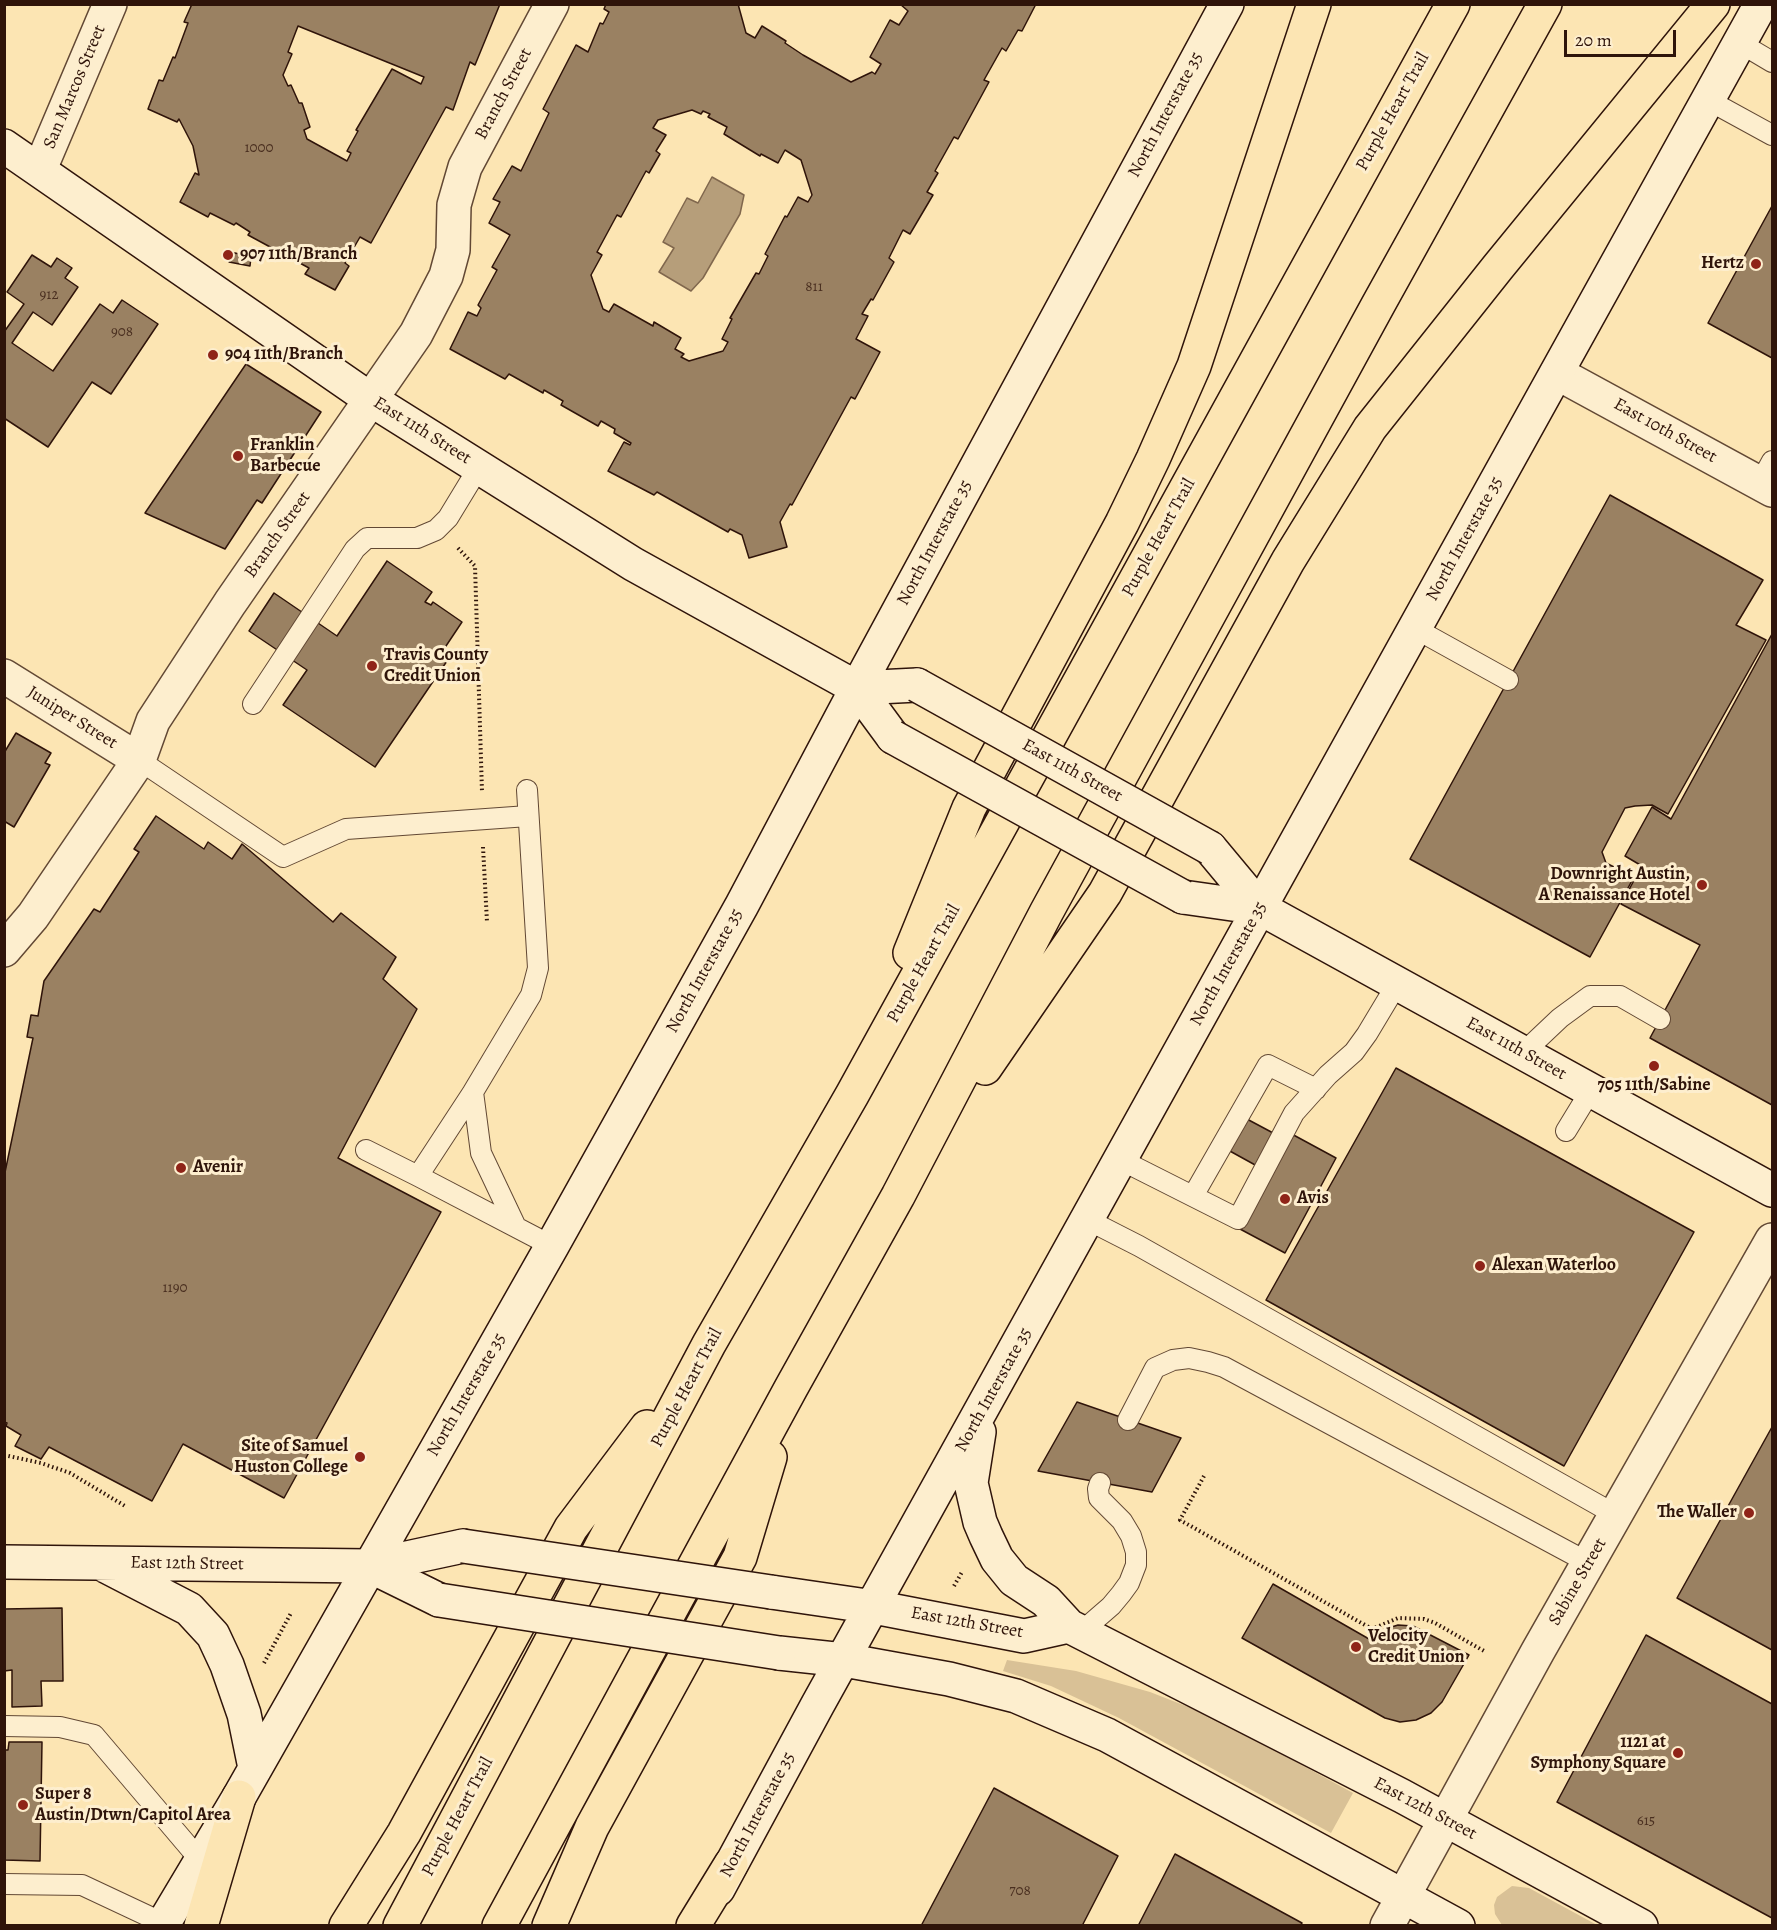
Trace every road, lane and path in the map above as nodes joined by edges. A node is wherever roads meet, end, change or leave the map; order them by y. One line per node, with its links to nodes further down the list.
1 (110, 4): 14 (main road, San Marcos Street)
2 (552, 4): 16 (main road, Branch Street)
3 (1227, 4): 23 (main road, North Interstate 35)
4 (1314, 4): 38 (highway)
5 (1453, 4): 38 (highway, Purple Heart Trail)
6 (1545, 4): 44 (highway)
7 (1713, 4): 44 (highway)
8 (1761, 4): 9 (main road, North Interstate 35)
9 (1740, 44): 10 (lane); 11 (main road, North Interstate 35)
10 (1773, 62)
11 (1708, 100): 12 (lane); 15 (main road, North Interstate 35)
12 (1773, 135)
13 (4, 146): 14 (main road, East 11th Street)
14 (40, 169): 16 (main road, East 11th Street)
15 (1557, 373): 18 (main road, East 10th Street); 20 (main road, North Interstate 35)
16 (370, 399): 17 (main road, East 11th Street); 25 (main road, Branch Street)
17 (479, 467): 23 (main road, East 11th Street); 24 (lane)
18 (1768, 478)
19 (452, 541): 28 (path)
20 (1416, 628): 22 (lane); 29 (main road, North Interstate 35)
21 (4, 676): 25 (main road, Juniper Street)
22 (1508, 680)
23 (857, 688): 29 (main road, East 11th Street, bridge); 29 (main road, East 11th Street, bridge); 49 (main road, North Interstate 35)
24 (253, 704)
25 (139, 760): 28 (lane); 31 (main road, Branch Street)
26 (526, 790): 27 (lane)
27 (528, 816): 28 (lane); 37 (lane)
28 (482, 819): 30 (path)
29 (1260, 908): 32 (main road, East 11th Street); 41 (main road, North Interstate 35)
30 (487, 922)
31 (4, 950)
32 (1397, 984): 34 (main road, East 11th Street); 35 (lane)
33 (1660, 1018): 34 (lane)
34 (1523, 1053): 36 (main road, East 11th Street)
35 (1316, 1089): 45 (lane); 45 (lane)
36 (1591, 1090): 39 (lane); 43 (main road, East 11th Street)
37 (473, 1092): 42 (lane); 47 (lane)
38 (852, 1095): 50 (highway, Purple Heart Trail)
39 (1566, 1131)
40 (366, 1150): 42 (lane)
41 (1121, 1160): 45 (lane); 46 (main road, North Interstate 35)
42 (418, 1176): 47 (lane)
43 (1773, 1190)
44 (898, 1196): 51 (highway)
45 (1193, 1196)
46 (1088, 1220): 52 (main road, North Interstate 35); 58 (lane)
47 (516, 1227): 49 (lane)
48 (1773, 1240): 58 (main road, Sabine Street)
49 (552, 1246): 63 (main road, North Interstate 35)
50 (710, 1344): 81 (highway); 82 (highway, Purple Heart Trail)
51 (791, 1389): 83 (highway); 84 (highway)
52 (981, 1413): 65 (main road, North Interstate 35); 67 (main road)
53 (1128, 1420): 62 (lane)
54 (4, 1455): 57 (path)
55 (1204, 1476): 68 (path)
56 (1100, 1483): 67 (lane)
57 (125, 1506)
58 (1616, 1515): 62 (main road, Sabine Street)
59 (4, 1562): 60 (main road, East 12th Street)
60 (99, 1563): 63 (main road, East 12th Street); 72 (main road)
61 (968, 1563): 64 (path)
62 (1589, 1563): 74 (main road, Sabine Street)
63 (370, 1566): 65 (main road, East 12th Street, bridge); 69 (main road, East 12th Street, bridge); 72 (main road, North Interstate 35)
64 (950, 1593)
65 (874, 1606): 67 (main road, East 12th Street); 69 (main road, North Interstate 35)
66 (291, 1613): 70 (path)
67 (1075, 1629): 74 (main road, East 12th Street)
68 (1484, 1651)
69 (844, 1660): 76 (main road, North Interstate 35); 78 (main road, East 12th Street)
70 (262, 1668)
71 (4, 1726): 75 (lane)
72 (255, 1768): 73 (main road, North Interstate 35)
73 (239, 1797): 75 (main road, North Interstate 35); 80 (highway)
74 (1446, 1820): 78 (main road, Sabine Street); 89 (main road, East 12th Street)
75 (200, 1860): 79 (main road, North Interstate 35)
76 (731, 1864): 85 (highway); 86 (main road, North Interstate 35)
77 (4, 1884): 79 (lane)
78 (1403, 1896): 87 (main road, Sabine Street); 88 (main road, East 12th Street)
79 (163, 1924)
80 (201, 1926)
81 (346, 1926)
82 (400, 1926)
83 (499, 1926)
84 (549, 1926)
85 (693, 1926)
86 (699, 1926)
87 (1387, 1926)
88 (1458, 1926)
89 (1641, 1926)

